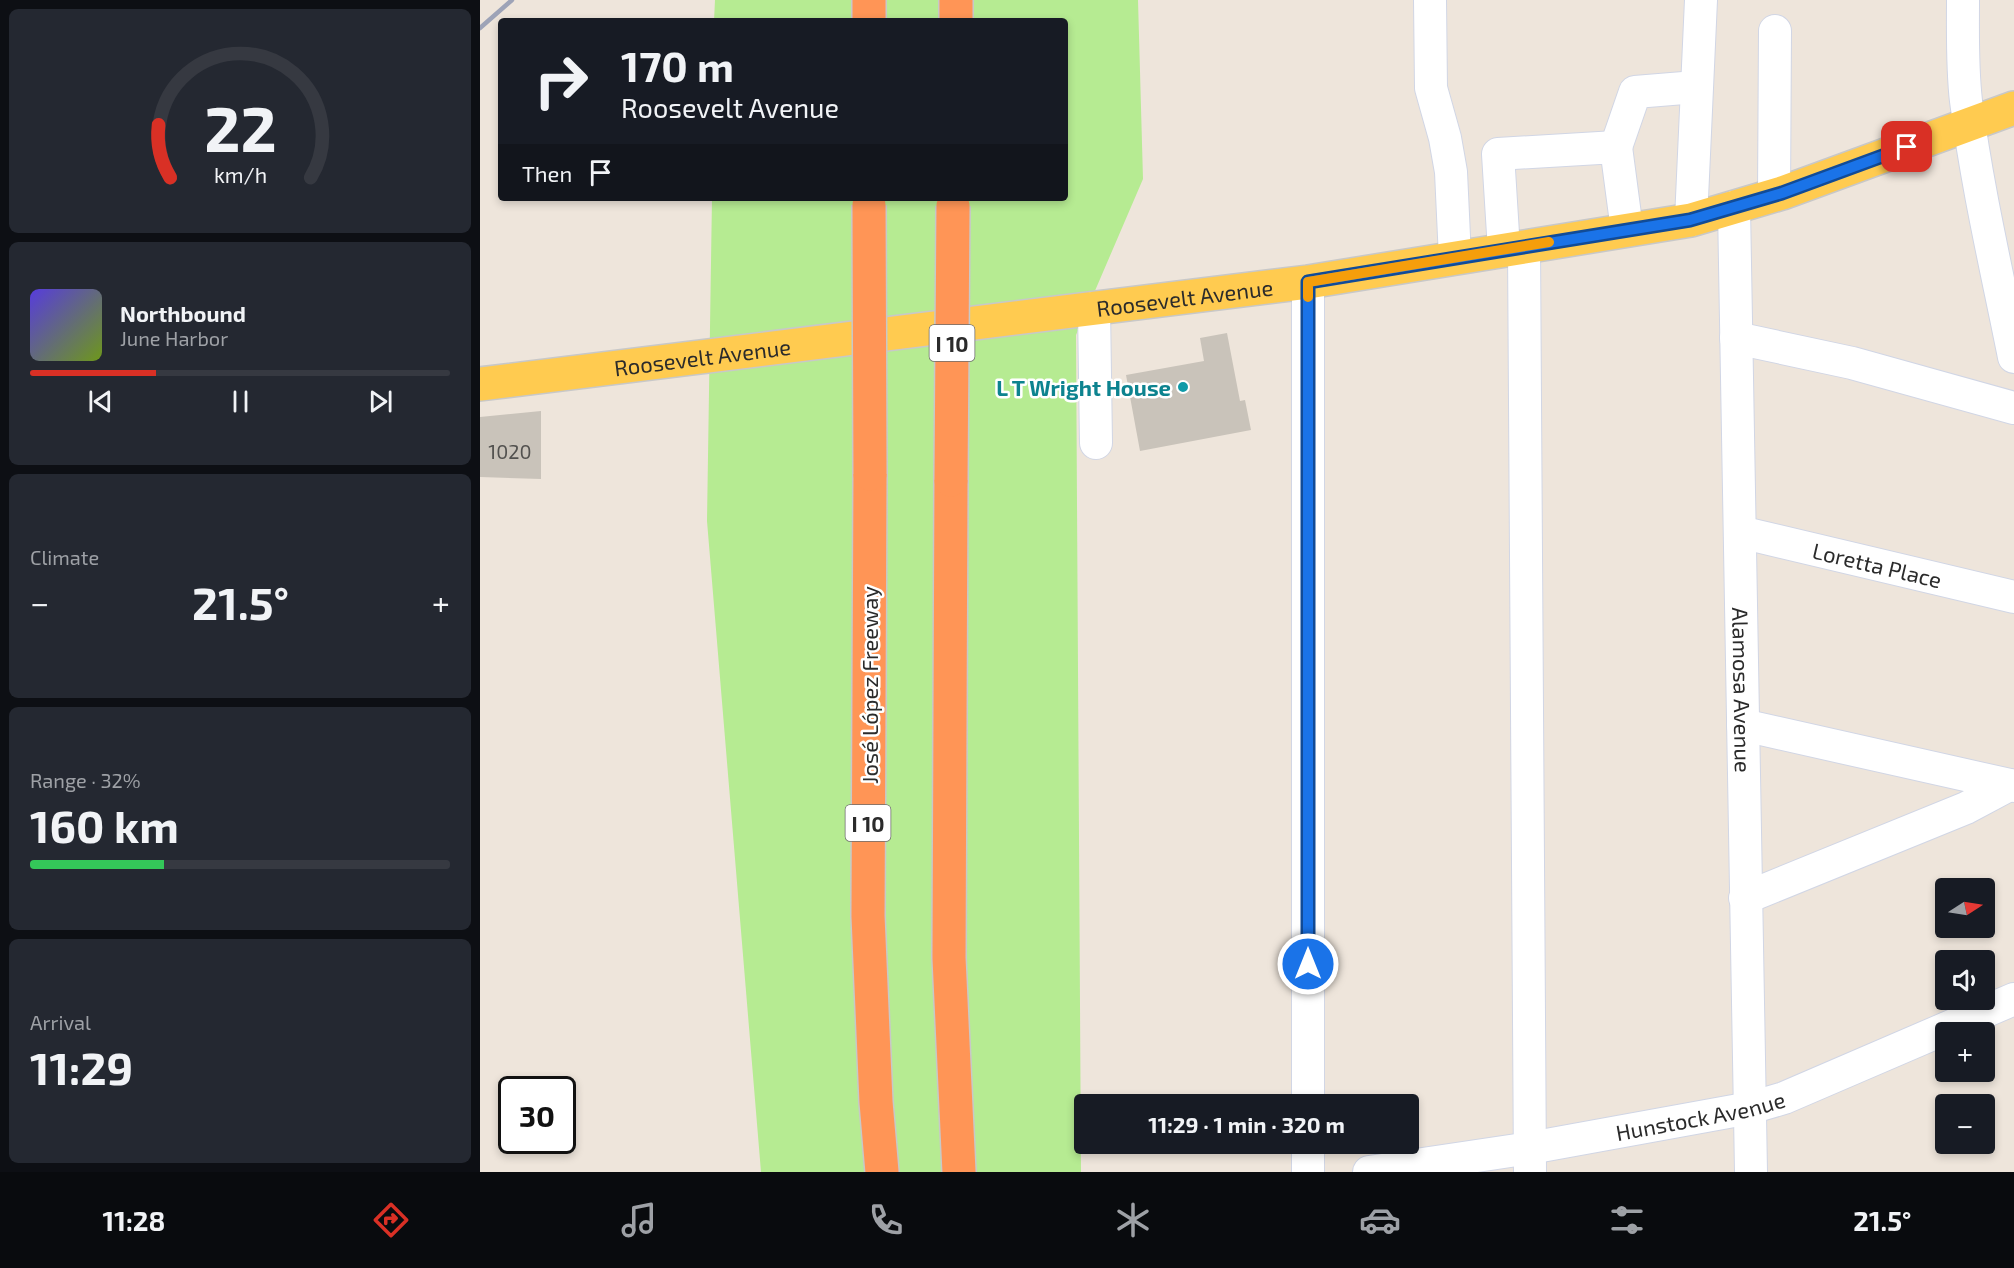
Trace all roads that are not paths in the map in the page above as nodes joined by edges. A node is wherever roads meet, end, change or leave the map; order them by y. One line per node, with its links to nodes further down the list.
1 (870, 0): 6 (highway)
2 (956, 0): 7 (highway)
3 (1430, 0): 20 (street)
4 (1701, 0): 9 (street)
5 (1963, 0): 11 (street)
6 (870, 18)
7 (956, 18)
8 (1775, 31): 13 (street)
9 (1696, 87): 12 (street); 17 (street)
10 (2014, 108): 11 (main road, Roosevelt Avenue)
11 (1970, 124): 13 (main road, Roosevelt Avenue); 24 (street)
12 (1616, 147): 18 (street); 19 (street)
13 (1774, 195): 16 (main road, Roosevelt Avenue)
14 (870, 202): 38 (highway, José López Freeway / I 10, bridge)
15 (953, 202): 39 (highway, I 10, bridge)
16 (1734, 207): 17 (main road, Roosevelt Avenue); 23 (street, Alamosa Avenue)
17 (1690, 220): 18 (main road, Roosevelt Avenue)
18 (1627, 230): 19 (main road, Roosevelt Avenue)
19 (1514, 248): 20 (main road, Roosevelt Avenue); 37 (street)
20 (1455, 258): 21 (main road, Roosevelt Avenue)
21 (1308, 282): 22 (main road, Roosevelt Avenue); 34 (street)
22 (1094, 308): 25 (main road, Roosevelt Avenue); 27 (street)
23 (1736, 338): 26 (street); 28 (street, Alamosa Avenue)
24 (2014, 357)
25 (480, 384)
26 (2014, 408)
27 (1096, 443)
28 (1740, 532): 29 (street, Loretta Place); 30 (street, Alamosa Avenue)
29 (2014, 597)
30 (1743, 725): 31 (street); 32 (street, Alamosa Avenue)
31 (2011, 786): 32 (street)
32 (1745, 898): 35 (street, Alamosa Avenue)
33 (2014, 999): 35 (street, Hunstock Avenue)
34 (1308, 1094)
35 (1750, 1108): 37 (street, Hunstock Avenue); 42 (street, Alamosa Avenue)
36 (1308, 1154): 40 (street)
37 (1530, 1160): 41 (street, Hunstock Avenue)
38 (882, 1172)
39 (959, 1172)
40 (1308, 1172)
41 (1369, 1172)
42 (1751, 1172)

